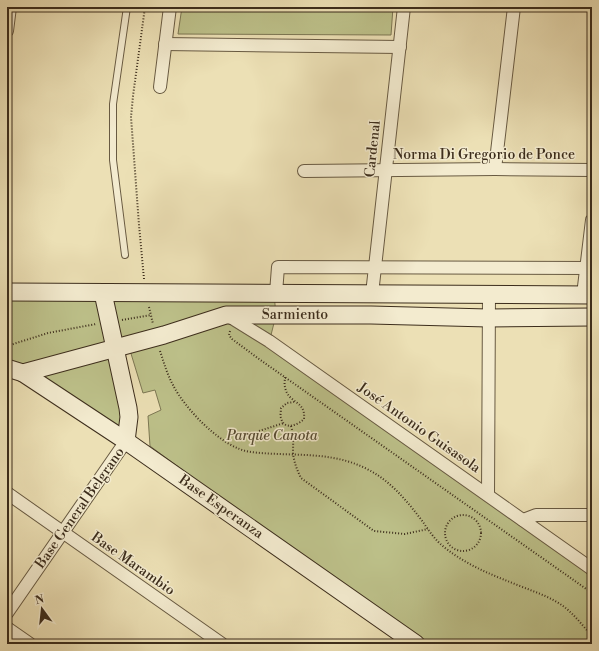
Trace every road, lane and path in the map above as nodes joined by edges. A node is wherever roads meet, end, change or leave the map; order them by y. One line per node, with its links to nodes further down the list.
1 (10, 7): 7 (street)
2 (127, 7): 16 (lane)
3 (145, 7): 20 (path)
4 (170, 7): 8 (street)
5 (404, 7): 9 (street, Cardenal)
6 (514, 7): 11 (street)
7 (7, 30)
8 (165, 44): 9 (street); 10 (street)
9 (400, 47): 13 (street, Cardenal)
10 (160, 87)
11 (495, 169): 13 (street, Norma Di Gregorio de Ponce); 14 (street, Norma Di Gregorio de Ponce)
12 (304, 170): 13 (street, Norma Di Gregorio de Ponce)
13 (386, 170): 17 (street, Cardenal)
14 (592, 170)
15 (592, 220): 18 (street)
16 (125, 255)
17 (375, 267): 18 (street); 22 (street); 23 (street, Cardenal)
18 (589, 268): 25 (street)
19 (7, 292): 21 (main road, Sarmiento)
20 (146, 292): 21 (main road, Sarmiento); 22 (main road, Sarmiento); 26 (path)
21 (104, 293): 29 (main road, Base General Belgrano)
22 (276, 293): 23 (main road, Sarmiento)
23 (372, 294): 24 (main road, Sarmiento)
24 (489, 294): 25 (main road, Sarmiento); 28 (street)
25 (588, 295)
26 (151, 315): 29 (path); 31 (path)
27 (592, 317): 28 (main road, Sarmiento)
28 (488, 318): 30 (main road, Sarmiento); 44 (street)
29 (109, 322): 32 (path); 33 (main road, Base General Belgrano)
30 (228, 323): 31 (main road, Sarmiento); 36 (path); 44 (street, José Antonio Guisasola)
31 (156, 337): 33 (main road, Sarmiento); 42 (path)
32 (7, 346)
33 (115, 349): 35 (main road, Sarmiento); 41 (main road, Base General Belgrano)
34 (7, 368): 35 (main road)
35 (23, 373): 41 (main road, Base Esperanza)
36 (285, 377): 37 (path); 45 (path)
37 (294, 402): 38 (path); 39 (path)
38 (284, 423): 39 (path); 40 (path)
39 (291, 426): 42 (path)
40 (259, 431)
41 (126, 441): 50 (street, Base General Belgrano); 60 (main road, Base Esperanza)
42 (293, 453): 49 (path); 49 (path)
43 (7, 494): 50 (street, Base Marambio)
44 (488, 495): 48 (street, José Antonio Guisasola)
45 (476, 512): 47 (path); 54 (path)
46 (592, 515): 48 (street)
47 (473, 517): 51 (path); 51 (path)
48 (524, 520): 53 (street, José Antonio Guisasola)
49 (428, 529): 52 (path)
50 (62, 533): 55 (street, Base General Belgrano); 59 (street, Base Marambio)
51 (452, 548): 52 (path)
52 (449, 551): 57 (path)
53 (592, 569)
54 (592, 593)
55 (7, 613)
56 (7, 628): 58 (street)
57 (592, 636)
58 (30, 644)
59 (222, 644)
60 (416, 644)

